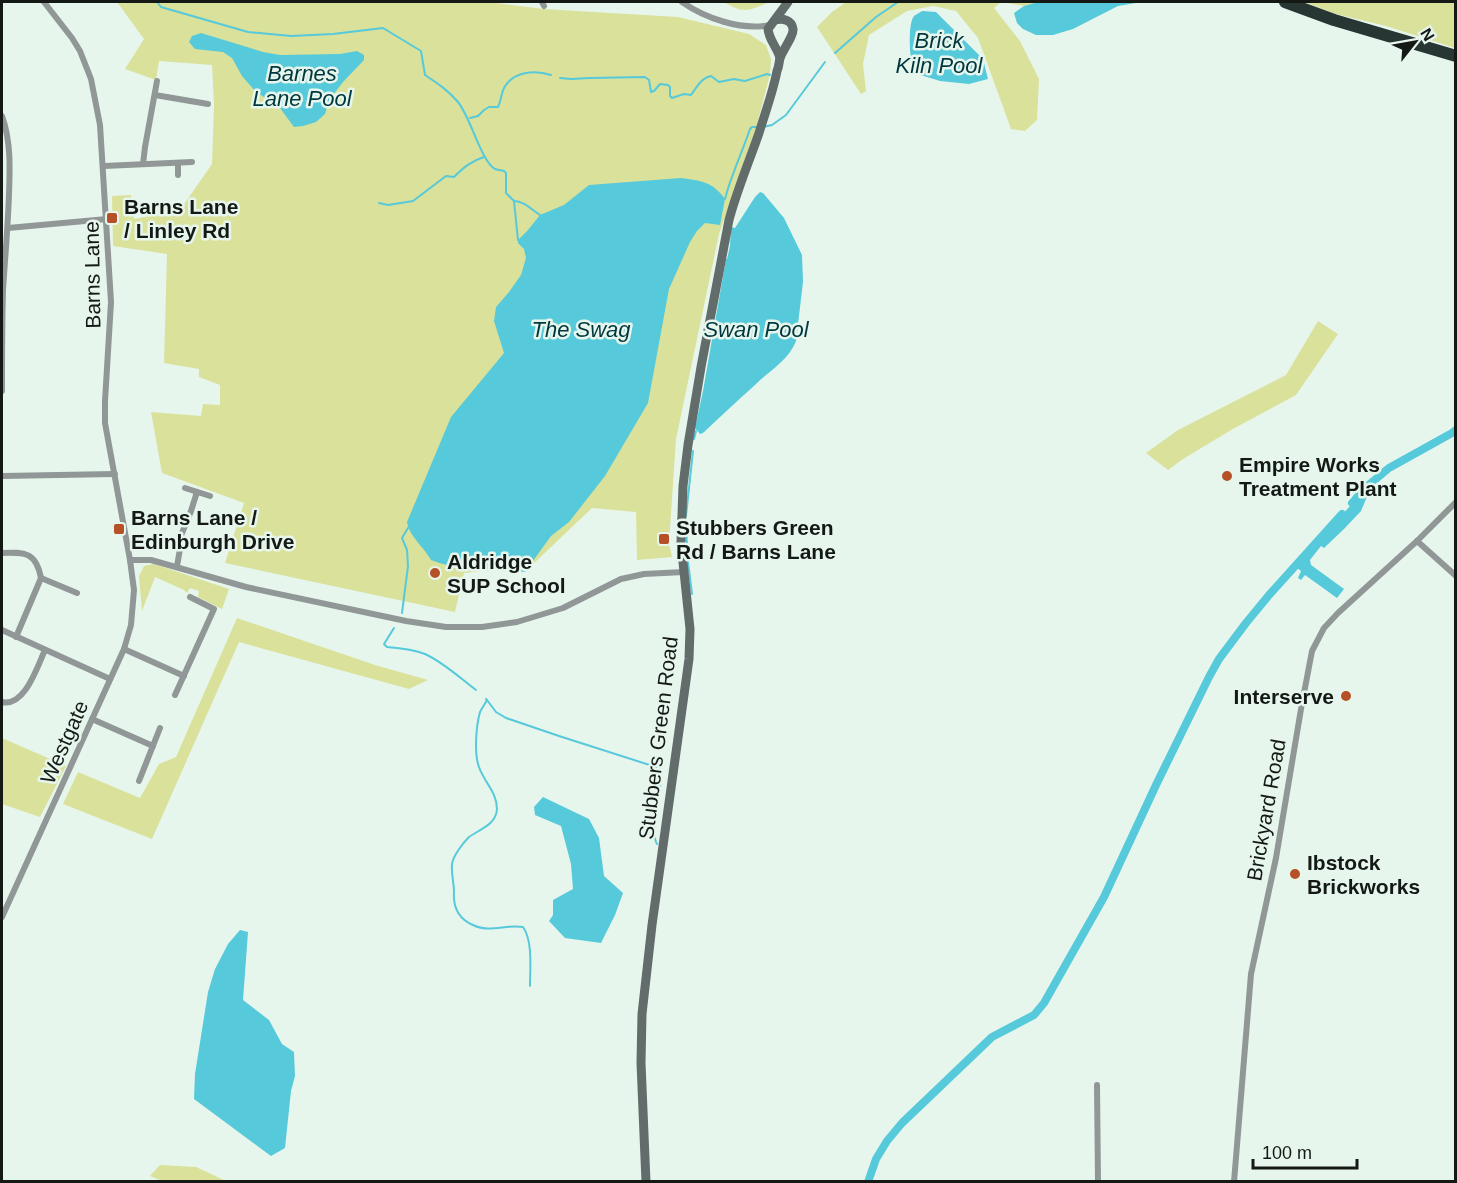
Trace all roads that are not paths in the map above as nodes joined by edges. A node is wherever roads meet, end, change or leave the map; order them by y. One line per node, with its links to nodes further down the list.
1 (44, 2): 20 (street, Barns Lane)
2 (682, 2): 6 (street)
3 (1285, 2): 9 (highway)
4 (772, 22): 5 (street); 5 (street); 6 (street); 7 (street)
5 (790, 22): 8 (street)
6 (757, 28): 7 (street)
7 (771, 39): 8 (street); 10 (street)
8 (787, 42): 10 (street, Stubbers Green Road)
9 (1455, 56)
10 (780, 59): 37 (street, Stubbers Green Road)
11 (158, 81): 13 (street)
12 (193, 93): 14 (street)
13 (155, 95): 14 (street); 19 (street)
14 (193, 102): 15 (street)
15 (208, 104)
16 (2, 116): 23 (street)
17 (192, 162): 18 (street)
18 (178, 163): 19 (street); 21 (street)
19 (144, 164): 20 (street)
20 (104, 166): 22 (street, Barns Lane)
21 (178, 175)
22 (107, 219): 23 (street); 27 (street, Barns Lane)
23 (8, 228): 24 (street)
24 (2, 292): 25 (street)
25 (2, 378): 26 (street)
26 (2, 391)
27 (115, 474): 28 (street); 35 (street, Barns Lane)
28 (2, 476)
29 (185, 488): 30 (street)
30 (197, 492): 31 (street); 36 (street)
31 (210, 496)
32 (1455, 502): 33 (street, Brickyard Road)
33 (1417, 541): 39 (street); 59 (street, Brickyard Road)
34 (2, 552): 40 (street)
35 (130, 560): 36 (street); 38 (street, Barns Lane)
36 (177, 566): 37 (street)
37 (684, 572): 57 (street, Stubbers Green Road)
38 (133, 574): 45 (street, Westgate)
39 (1455, 576)
40 (40, 578): 41 (street); 44 (street)
41 (77, 592)
42 (190, 597): 47 (street)
43 (2, 630): 44 (street)
44 (16, 637): 46 (street)
45 (123, 649): 47 (street); 48 (street, Westgate)
46 (45, 650): 48 (street); 50 (street)
47 (184, 676): 49 (street)
48 (110, 679): 51 (street, Westgate)
49 (175, 695)
50 (2, 702)
51 (92, 719): 53 (street); 55 (street, Westgate)
52 (160, 728): 53 (street)
53 (153, 746): 54 (street)
54 (139, 781)
55 (2, 917)
56 (1097, 1085): 58 (street)
57 (646, 1182)
58 (1098, 1182)
59 (1234, 1182)

